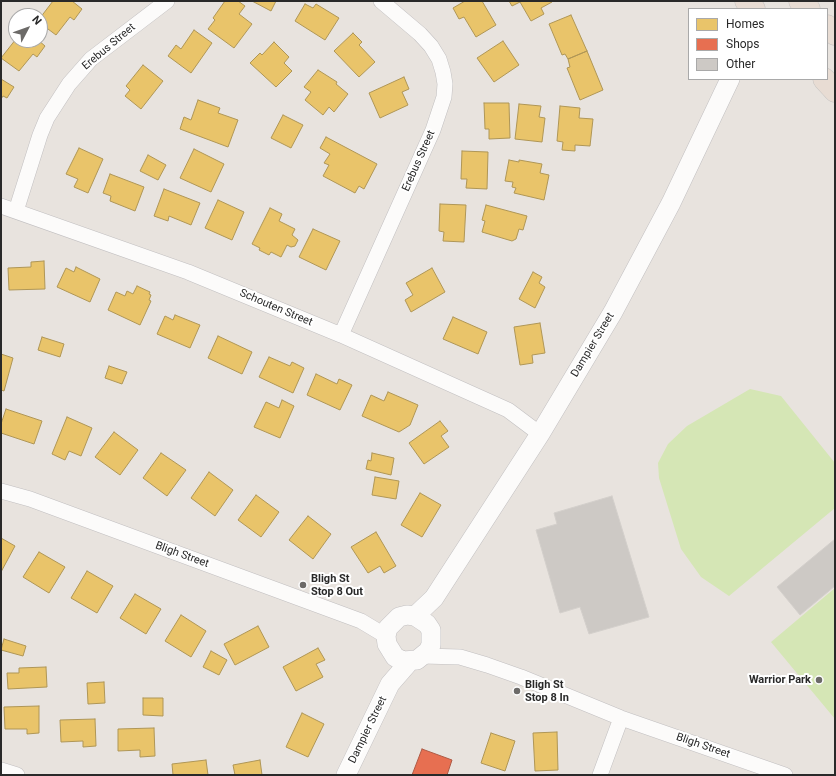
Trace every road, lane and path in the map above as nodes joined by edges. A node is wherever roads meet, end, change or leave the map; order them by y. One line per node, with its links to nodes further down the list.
1 (167, 1): 9 (street, Erebus Street)
2 (381, 1): 10 (street, Erebus Street)
3 (800, 1): 4 (highway)
4 (808, 8)
5 (730, 80): 11 (street, Dampier Street)
6 (825, 80): 7 (highway)
7 (835, 91)
8 (1, 206): 9 (street, Schouten Street)
9 (16, 210): 10 (street, Schouten Street)
10 (341, 335): 11 (street, Schouten Street)
11 (540, 434): 13 (street, Dampier Street)
12 (1, 491): 14 (street, Bligh Street)
13 (425, 626): 14 (street); 15 (street); 16 (street)
14 (389, 636): 16 (street); 17 (street)
15 (460, 657): 16 (street); 18 (street, Bligh Street)
16 (416, 659): 17 (street)
17 (390, 684): 21 (street, Dampier Street)
18 (621, 718): 22 (street); 23 (street, Bligh Street)
19 (1, 770): 20 (street)
20 (17, 775)
21 (346, 775)
22 (600, 775)
23 (785, 775)

